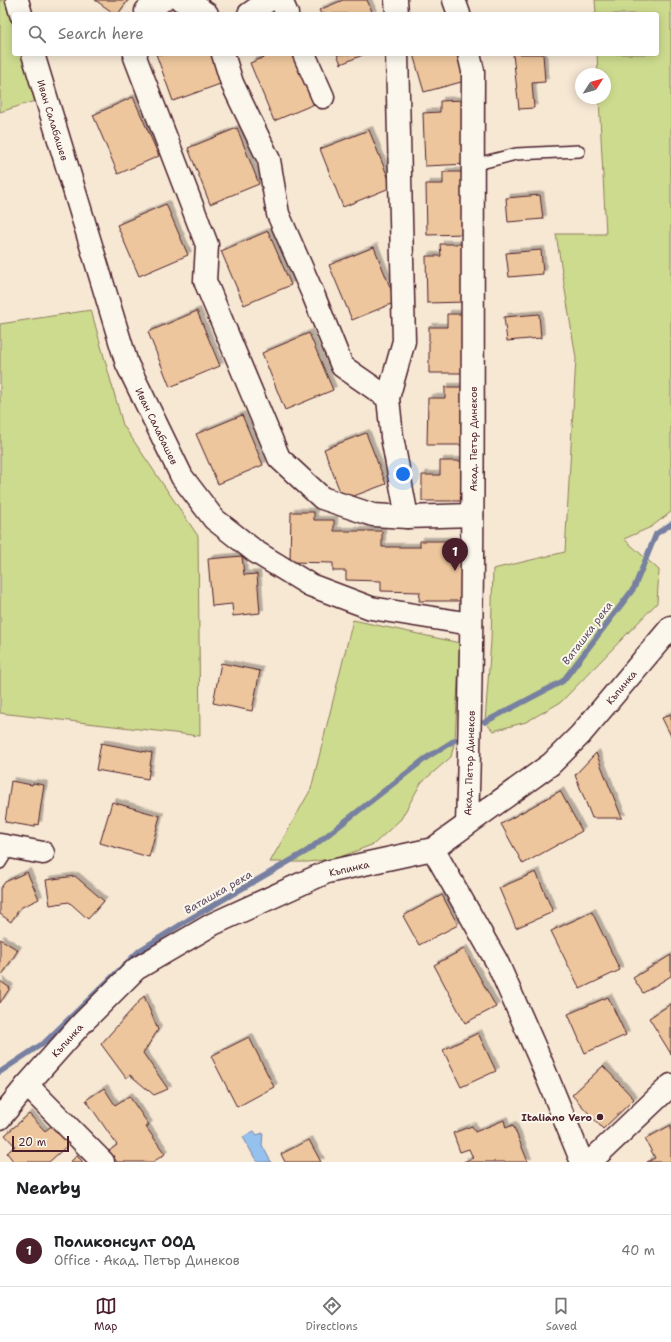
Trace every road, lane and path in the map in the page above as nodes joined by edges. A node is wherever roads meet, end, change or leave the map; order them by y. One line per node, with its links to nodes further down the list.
1 (17, 0): 7 (street)
2 (181, 0): 8 (street)
3 (269, 0): 9 (street)
4 (281, 0): 10 (street)
5 (396, 0): 11 (street)
6 (454, 0): 12 (street)
7 (20, 12)
8 (204, 12)
9 (252, 12)
10 (286, 12)
11 (396, 12)
12 (458, 12)
13 (35, 56): 25 (street, Иван Салабашев)
14 (135, 56): 24 (street)
15 (225, 56): 22 (street)
16 (305, 56): 19 (street)
17 (397, 56): 22 (street)
18 (469, 56): 21 (street, Акад. Петър Динеков)
19 (323, 97)
20 (579, 151): 21 (lane)
21 (473, 165): 23 (street, Акад. Петър Динеков)
22 (388, 398): 24 (street)
23 (472, 515): 24 (street); 25 (street, Акад. Петър Динеков)
24 (407, 517)
25 (471, 624): 27 (street, Акад. Петър Динеков)
26 (671, 627): 27 (street, Къпинка)
27 (467, 824): 28 (street, Къпинка)
28 (433, 849): 31 (street, Къпинка); 35 (street)
29 (3, 851): 30 (street)
30 (43, 853)
31 (26, 1084): 33 (street, Къпинка); 34 (street)
32 (671, 1085): 36 (street)
33 (0, 1118)
34 (104, 1162)
35 (582, 1162)
36 (590, 1162)

